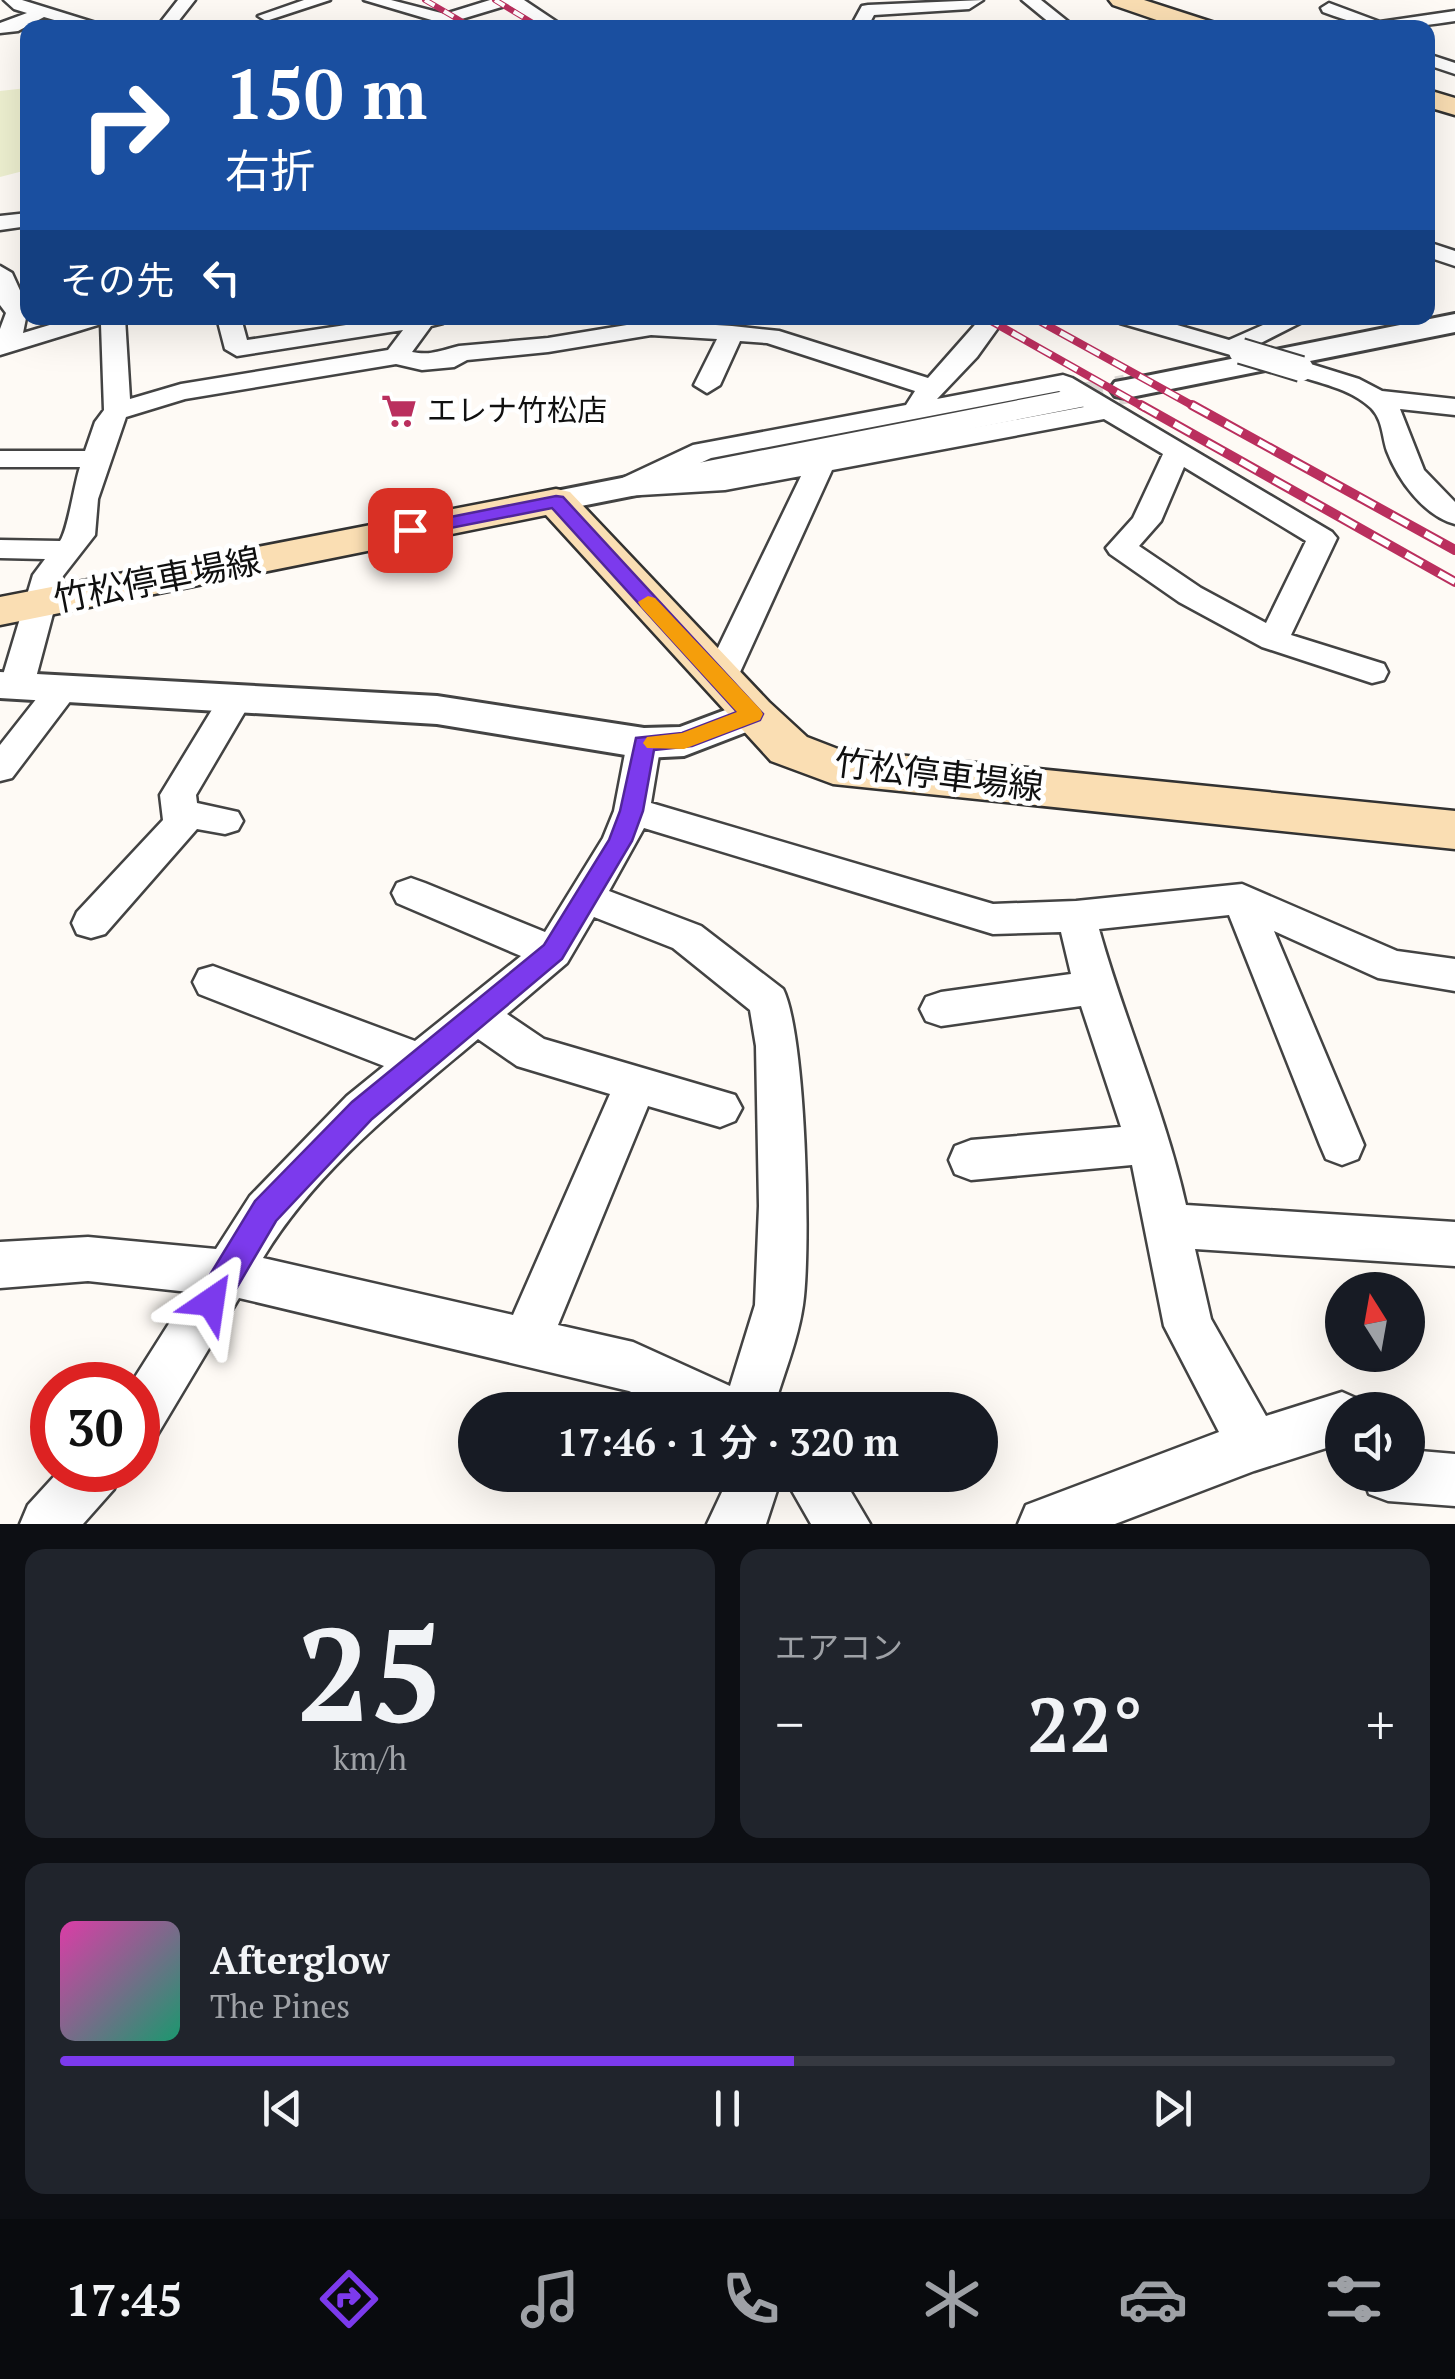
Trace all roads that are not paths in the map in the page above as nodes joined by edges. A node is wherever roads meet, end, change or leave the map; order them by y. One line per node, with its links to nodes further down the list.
1 (12, 0): 14 (street)
2 (187, 0): 19 (street)
3 (322, 0): 15 (street)
4 (510, 0): 8 (street); 22 (street)
5 (976, 0): 11 (street)
6 (1030, 0): 25 (street)
7 (1120, 0): 26 (main road)
8 (471, 5): 21 (street)
9 (1409, 6): 16 (street)
10 (372, 8): 20 (street)
11 (913, 8): 23 (street); 24 (street)
12 (1330, 8): 27 (street)
13 (0, 11): 14 (street)
14 (38, 11): 17 (street); 18 (street)
15 (266, 16)
16 (1446, 17)
17 (24, 20)
18 (73, 20)
19 (171, 20)
20 (434, 20)
21 (448, 20)
22 (544, 20)
23 (862, 20)
24 (924, 20)
25 (1057, 20)
26 (1181, 20)
27 (1359, 20)
28 (0, 274): 42 (street)
29 (1455, 323): 51 (street)
30 (74, 325): 42 (street)
31 (113, 325): 53 (street)
32 (232, 325): 43 (street)
33 (361, 325): 43 (street)
34 (424, 325): 45 (street)
35 (988, 325): 48 (street)
36 (1154, 325): 41 (street)
37 (1199, 325): 41 (street)
38 (1284, 325): 44 (street)
39 (778, 327): 40 (street); 48 (street)
40 (732, 333): 45 (street); 47 (street)
41 (1186, 335): 44 (street)
42 (4, 347)
43 (237, 349): 46 (street)
44 (1236, 350): 50 (street, bridge)
45 (396, 356): 46 (street)
46 (234, 384): 53 (street)
47 (707, 385)
48 (932, 388): 54 (street)
49 (1076, 398): 59 (street)
50 (1375, 398): 52 (street); 61 (street)
51 (1117, 399): 54 (street); 55 (street); 58 (street)
52 (1455, 407)
53 (116, 411): 57 (street)
54 (912, 411): 59 (street)
55 (1178, 451): 66 (street); 66 (street)
56 (0, 459): 57 (street)
57 (98, 459): 63 (street)
58 (821, 464): 59 (street); 71 (street)
59 (624, 488): 60 (street)
60 (556, 501): 64 (main road, 竹松停車場線); 71 (main road, 竹松停車場線)
61 (1455, 515)
62 (0, 549): 63 (street)
63 (67, 550): 64 (street)
64 (43, 602): 65 (main road, 竹松停車場線); 68 (street)
65 (0, 611)
66 (1273, 640): 67 (street)
67 (1372, 672)
68 (8, 685): 69 (street)
69 (64, 687): 70 (street); 73 (street)
70 (236, 698): 72 (street); 75 (street)
71 (736, 698): 72 (street); 77 (main road, 竹松停車場線)
72 (644, 743): 74 (street)
73 (0, 769)
74 (632, 811): 79 (street); 81 (street)
75 (180, 813): 76 (street); 82 (street)
76 (225, 821)
77 (1455, 830)
78 (410, 894): 83 (street)
79 (586, 898): 83 (street); 102 (street)
80 (1242, 899): 81 (street); 84 (street); 93 (street)
81 (1076, 916): 86 (street)
82 (90, 923)
83 (553, 952): 88 (street)
84 (1455, 976)
85 (213, 982): 89 (street)
86 (1094, 987): 87 (street); 92 (street)
87 (941, 1009)
88 (475, 1015): 89 (street); 90 (street)
89 (420, 1061): 98 (street)
90 (636, 1084): 91 (street); 99 (street)
91 (720, 1108)
92 (1149, 1144): 94 (street); 95 (street)
93 (1342, 1145)
94 (971, 1160)
95 (1170, 1226): 96 (street); 104 (street)
96 (1455, 1244)
97 (0, 1265): 98 (street)
98 (229, 1273): 99 (street); 100 (street)
99 (527, 1340): 101 (street)
100 (160, 1383)
101 (687, 1392)
102 (753, 1392)
103 (1325, 1428): 104 (street)
104 (1254, 1444): 113 (street)
105 (1425, 1478): 106 (street)
106 (1455, 1480)
107 (76, 1492): 110 (street)
108 (751, 1492): 111 (street)
109 (820, 1492): 112 (street)
110 (48, 1524)
111 (734, 1524)
112 (843, 1524)
113 (1045, 1524)

